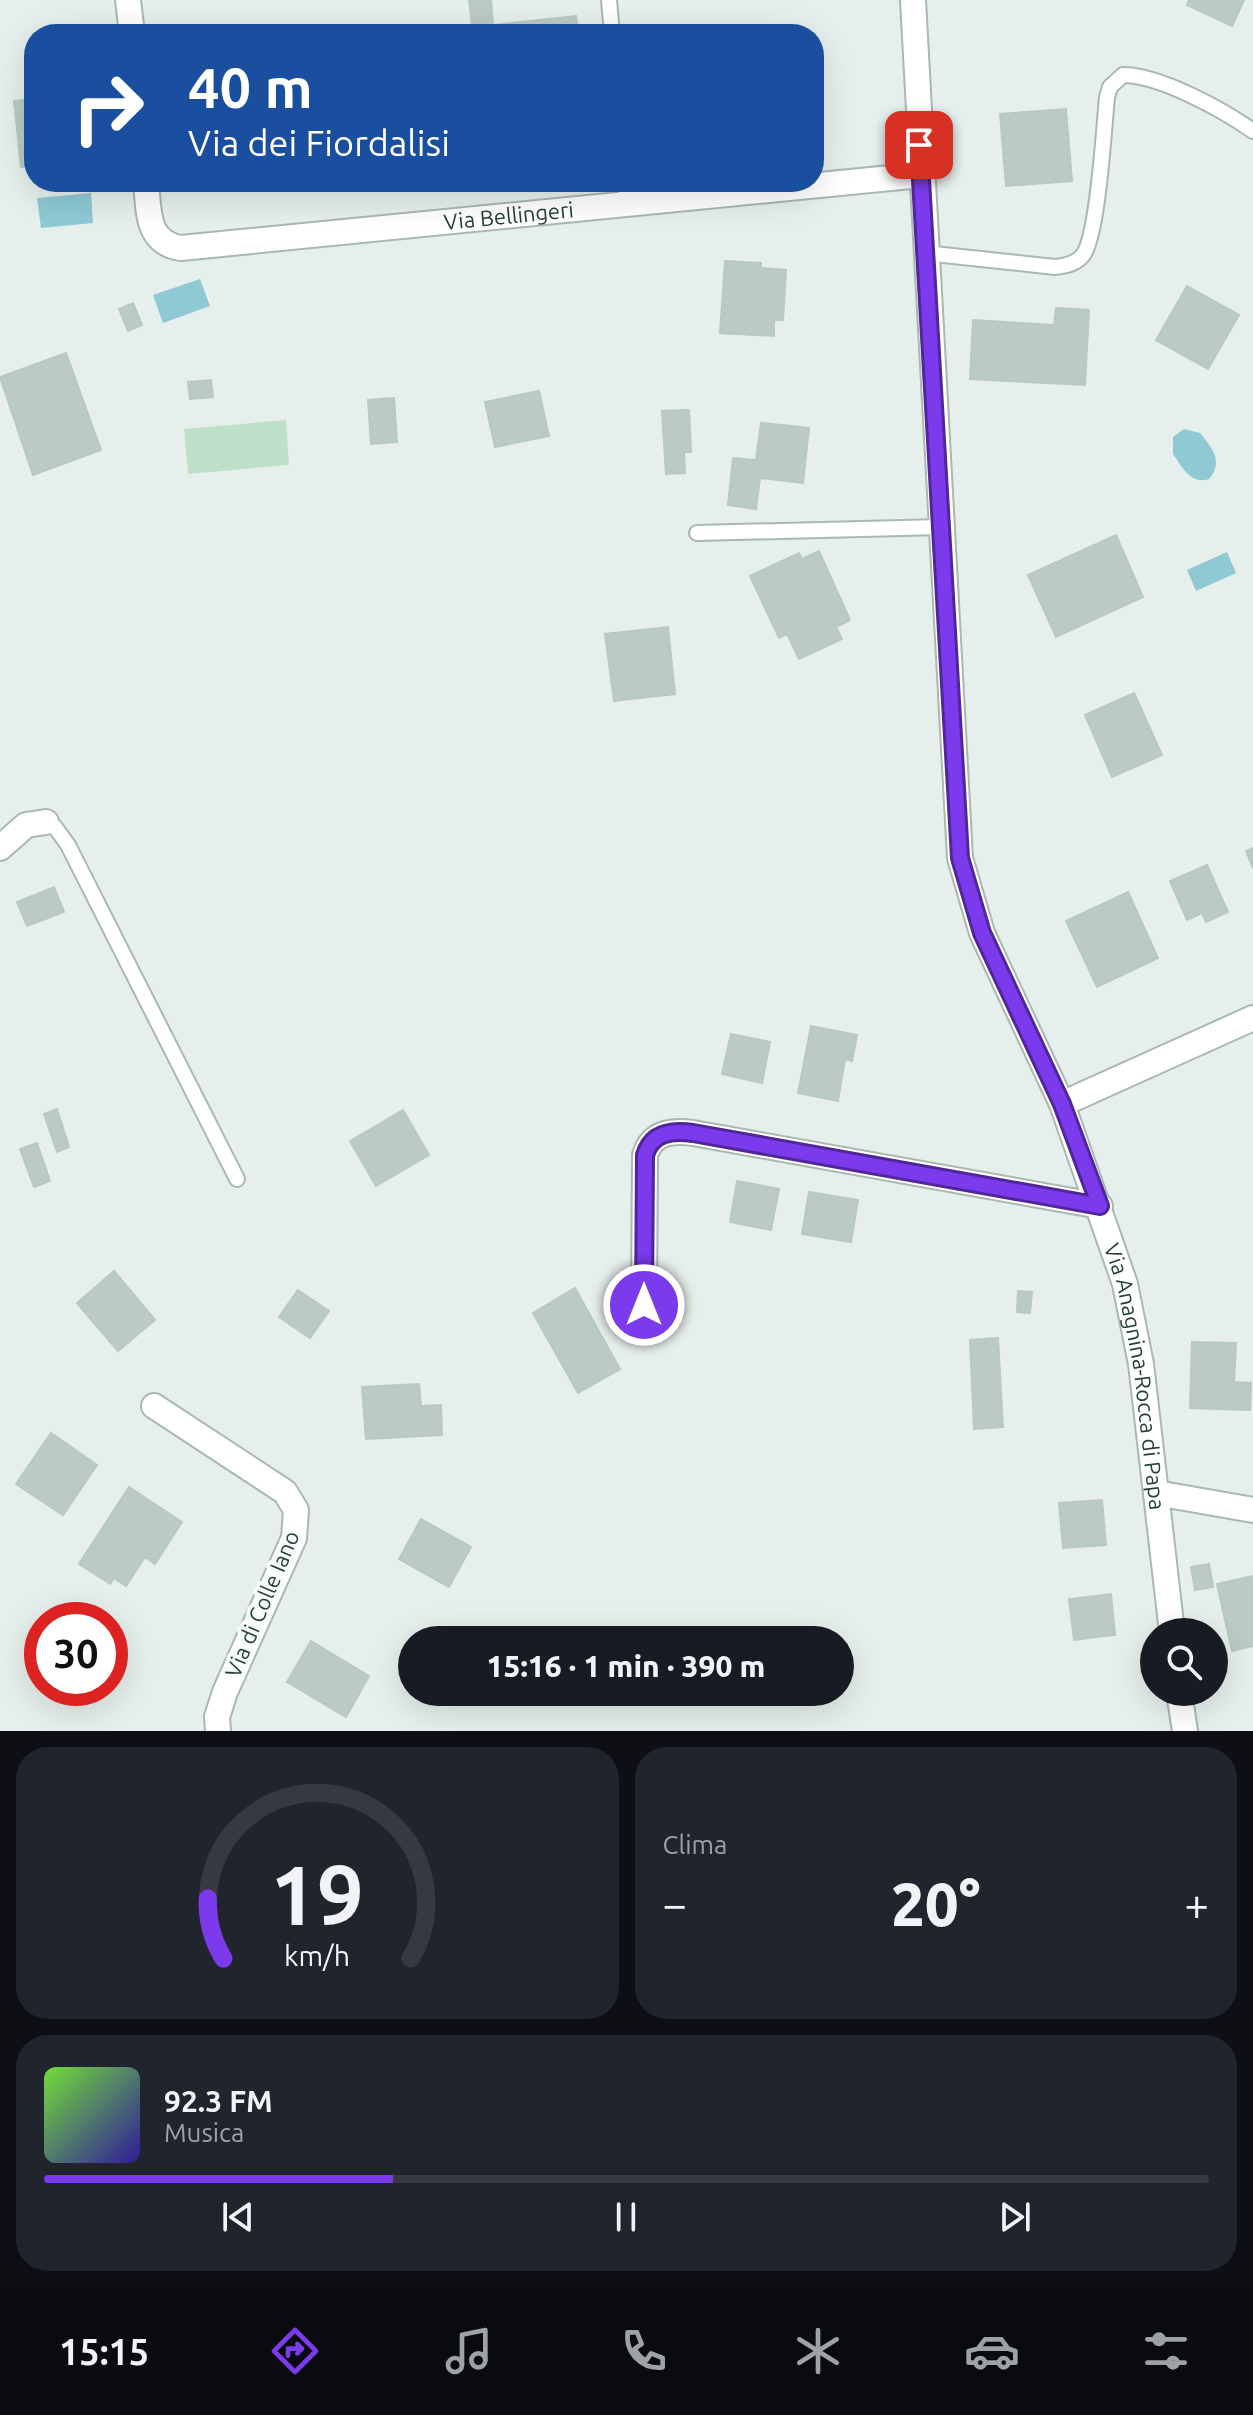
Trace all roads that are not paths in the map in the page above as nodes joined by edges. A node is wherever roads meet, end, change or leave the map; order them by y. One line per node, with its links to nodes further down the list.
1 (128, 0): 4 (street)
2 (609, 0): 5 (lane)
3 (913, 0): 7 (street, Via Anagnina-Rocca di Papa)
4 (131, 24)
5 (611, 24)
6 (1253, 131): 11 (lane)
7 (921, 175): 8 (street, Via Bellingeri); 11 (street, Via Anagnina-Rocca di Papa)
8 (824, 181)
9 (147, 192): 10 (street, Via Bellingeri)
10 (626, 193)
11 (925, 253): 12 (street, Via Anagnina-Rocca di Papa)
12 (942, 527): 13 (lane); 17 (street, Via Anagnina-Rocca di Papa)
13 (697, 533)
14 (46, 822): 15 (street); 18 (lane)
15 (0, 848)
16 (1253, 1018): 17 (street)
17 (1062, 1104): 19 (street, Via Anagnina-Rocca di Papa)
18 (237, 1179)
19 (1100, 1206): 20 (street); 22 (street, Via Anagnina-Rocca di Papa)
20 (644, 1305)
21 (154, 1406): 26 (street, Via di Colle Iano)
22 (1156, 1493): 23 (street); 24 (street, Via Anagnina-Rocca di Papa)
23 (1253, 1510)
24 (1170, 1618)
25 (1181, 1706): 27 (street)
26 (218, 1731)
27 (1185, 1731)

